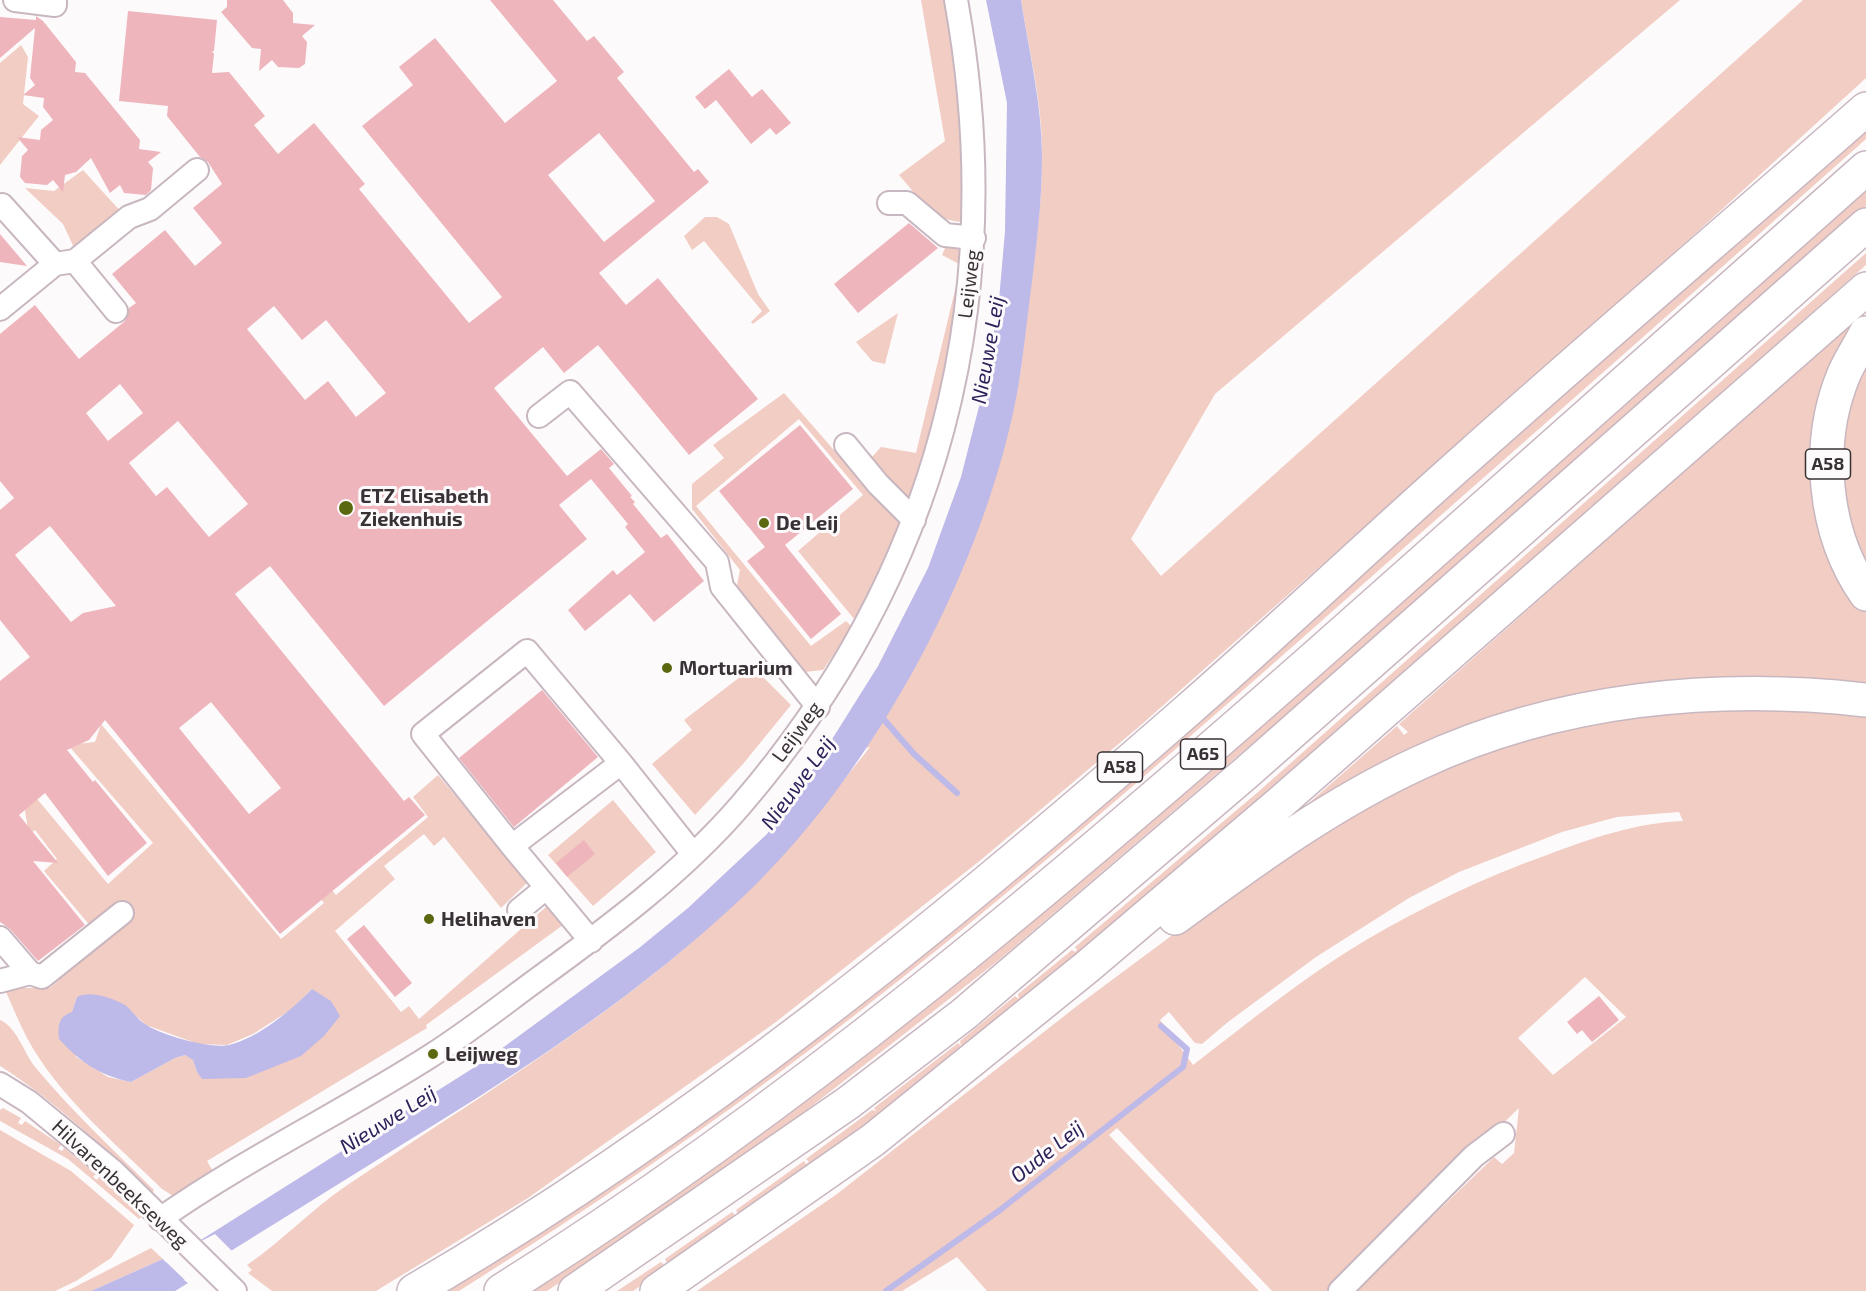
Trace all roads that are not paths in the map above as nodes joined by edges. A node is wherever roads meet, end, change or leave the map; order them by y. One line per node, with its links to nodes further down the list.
1 (15, 0): 2 (street)
2 (55, 0)
3 (956, 0): 10 (street, Leijweg)
4 (1866, 109): 37 (highway, A58)
5 (1866, 168): 38 (highway, A65)
6 (197, 170): 11 (street)
7 (889, 203): 10 (street)
8 (2, 205): 11 (street)
9 (1866, 225): 39 (highway, A65)
10 (974, 238): 18 (street, Leijweg)
11 (65, 262): 13 (street); 14 (street)
12 (1866, 289): 30 (highway)
13 (0, 309)
14 (117, 311)
15 (1866, 333): 19 (highway, A58)
16 (538, 417): 21 (street)
17 (846, 445): 18 (street)
18 (914, 520): 21 (street, Leijweg)
19 (1866, 594)
20 (1866, 700): 30 (highway)
21 (818, 706): 24 (street, Leijweg)
22 (621, 763): 23 (street); 23 (street); 24 (street)
23 (512, 846): 25 (street)
24 (693, 854): 29 (street, Leijweg)
25 (546, 888): 26 (street); 29 (street)
26 (519, 910)
27 (122, 913): 31 (street)
28 (0, 938): 31 (street)
29 (591, 941): 35 (street, Leijweg)
30 (1087, 967): 40 (highway)
31 (30, 973): 32 (street)
32 (0, 981)
33 (0, 1084): 35 (street, Hilvarenbeekseweg)
34 (1503, 1134): 41 (street)
35 (166, 1225): 36 (street, Hilvarenbeekseweg)
36 (230, 1286)
37 (414, 1291)
38 (501, 1291)
39 (575, 1291)
40 (657, 1291)
41 (1340, 1291)

